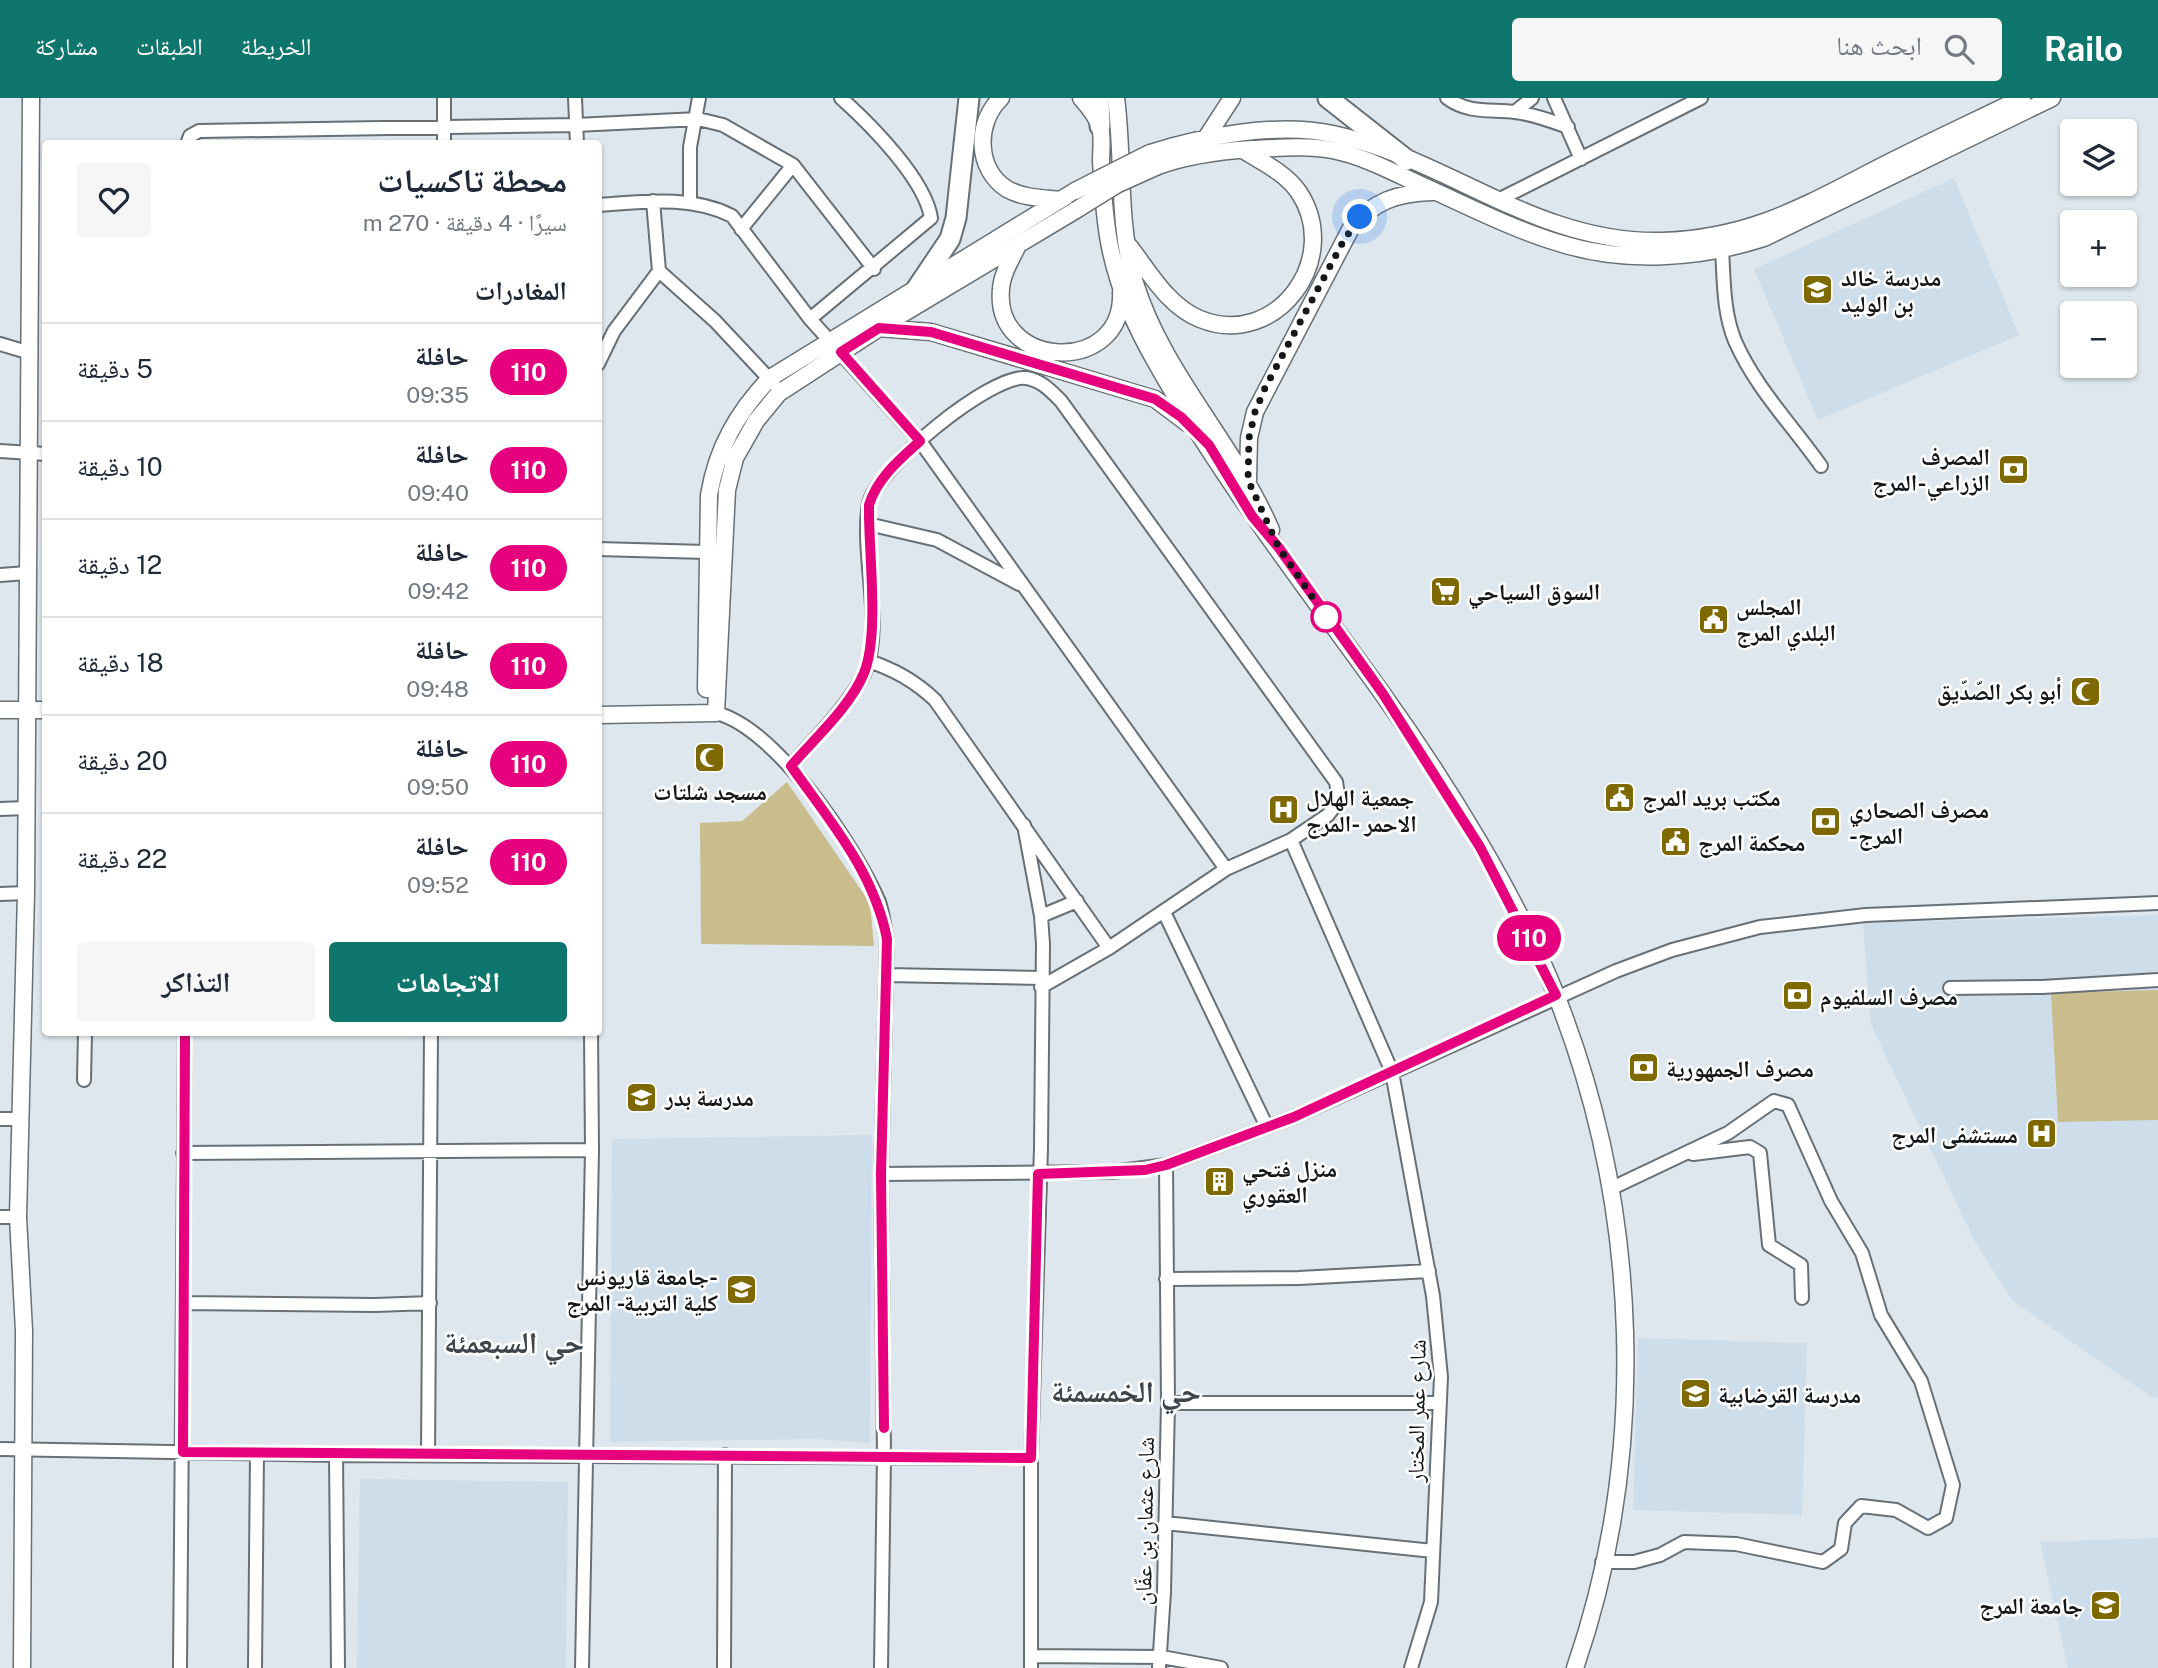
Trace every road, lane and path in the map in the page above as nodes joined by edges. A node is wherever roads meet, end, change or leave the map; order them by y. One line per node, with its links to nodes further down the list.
1 (31, 98): 53 (main road)
2 (444, 98): 21 (street)
3 (575, 98): 22 (street)
4 (699, 98): 20 (street)
5 (841, 98): 45 (street)
6 (969, 98): 47 (highway)
7 (1000, 98): 36 (main road)
8 (1081, 98): 23 (main road)
9 (1099, 98): 23 (highway)
10 (1116, 98): 43 (main road)
11 (1232, 98): 25 (main road)
12 (1328, 98): 32 (highway)
13 (1447, 98): 19 (street)
14 (1532, 98): 19 (street)
15 (1554, 98): 24 (street)
16 (1701, 98): 30 (street)
17 (2022, 98): 38 (main road)
18 (2052, 98): 44 (main road)
19 (1515, 111): 24 (street)
20 (698, 119): 22 (street); 33 (street); 39 (street)
21 (444, 125): 22 (street); 26 (street); 27 (street)
22 (576, 125): 28 (street)
23 (1100, 125): 48 (main road)
24 (1568, 127): 30 (street)
25 (1206, 138): 31 (main road); 32 (main road)
26 (191, 140)
27 (444, 140)
28 (577, 140)
29 (1243, 150): 31 (main road); 35 (main road); 43 (main road)
30 (1581, 159): 38 (street)
31 (1154, 160): 36 (main road, bridge); 42 (main road, bridge)
32 (1407, 160): 34 (main road)
33 (793, 165): 41 (street); 45 (street)
34 (1466, 187): 35 (main road); 38 (main road)
35 (1436, 191): 44 (main road); 63 (main road)
36 (1060, 200): 47 (main road)
37 (653, 201): 39 (street); 40 (street); 46 (street)
38 (1496, 201)
39 (690, 203): 41 (street)
40 (602, 205)
41 (741, 229): 49 (street)
42 (1019, 243): 48 (main road); 50 (main road)
43 (1127, 243): 63 (main road)
44 (1722, 250): 62 (street)
45 (874, 269): 49 (street)
46 (659, 271): 54 (street); 55 (street)
47 (917, 288): 52 (main road)
48 (1121, 290): 58 (main road)
49 (810, 319): 52 (street)
50 (879, 328): 52 (main road); 58 (main road)
51 (0, 344): 53 (street)
52 (836, 346): 55 (main road); 56 (main road); 57 (street)
53 (27, 352): 60 (main road)
54 (602, 356)
55 (770, 378): 56 (street); 67 (main road)
56 (779, 393): 75 (main road)
57 (920, 441): 64 (street); 70 (street); 81 (street)
58 (1209, 445): 65 (main road)
59 (0, 452): 60 (street)
60 (28, 454): 61 (street); 68 (main road)
61 (42, 454)
62 (1821, 466)
63 (1248, 480): 65 (main road)
64 (868, 524): 70 (street); 71 (street)
65 (1279, 548): 94 (main road)
66 (602, 550): 67 (street)
67 (706, 552): 75 (main road)
68 (27, 573): 69 (street); 73 (main road)
69 (0, 575)
70 (1026, 589): 82 (street)
71 (868, 661): 77 (street); 80 (street)
72 (0, 710): 73 (main road)
73 (27, 710): 74 (main road); 78 (main road)
74 (42, 710)
75 (711, 714): 76 (main road); 77 (street)
76 (602, 715)
77 (791, 766): 90 (street)
78 (26, 808): 79 (street); 83 (main road)
79 (0, 809)
80 (1024, 825): 85 (street); 88 (street)
81 (1291, 841): 82 (street); 99 (street, شارع عمر المختار)
82 (1226, 869): 87 (street)
83 (26, 893): 84 (street); 102 (main road)
84 (0, 894)
85 (1077, 901): 88 (street); 89 (street)
86 (2158, 903): 94 (street)
87 (1164, 912): 89 (street); 103 (street)
88 (1041, 916): 92 (street)
89 (1109, 948): 92 (street)
90 (886, 975): 92 (street); 109 (street)
91 (2158, 981): 93 (street)
92 (1040, 982): 110 (street)
93 (1950, 988)
94 (1556, 995): 99 (street); 111 (main road)
95 (85, 1036): 100 (street)
96 (185, 1036): 106 (street)
97 (431, 1036): 105 (street)
98 (591, 1036): 104 (street)
99 (1392, 1072): 103 (street); 114 (street, شارع عمر المختار)
100 (84, 1080)
101 (0, 1119): 102 (street)
102 (19, 1119): 113 (main road)
103 (1267, 1127): 108 (street)
104 (592, 1150): 105 (street); 127 (street)
105 (430, 1152): 106 (street); 118 (street)
106 (183, 1153): 117 (street)
107 (1686, 1155): 111 (street); 116 (street); 133 (street)
108 (1166, 1165): 110 (street); 115 (street, شارع عثمان بن عفّان)
109 (881, 1174): 110 (street); 129 (street)
110 (1038, 1174): 130 (street)
111 (1610, 1189): 133 (main road)
112 (0, 1217): 113 (street)
113 (18, 1217): 121 (main road)
114 (1429, 1271): 115 (street); 120 (street, شارع عمر المختار)
115 (1166, 1279): 119 (street, شارع عثمان بن عفّان)
116 (1802, 1298)
117 (183, 1303): 118 (street); 123 (street)
118 (430, 1303): 125 (street)
119 (1168, 1403): 120 (street); 131 (street, شارع عثمان بن عفّان)
120 (1440, 1403): 132 (street, شارع عمر المختار)
121 (22, 1448): 122 (street); 123 (street); 136 (main road)
122 (0, 1449)
123 (183, 1452): 124 (street); 137 (street)
124 (257, 1453): 126 (street); 138 (street)
125 (428, 1454): 126 (street); 127 (street)
126 (336, 1455): 139 (street)
127 (586, 1455): 128 (street); 140 (street)
128 (725, 1455): 129 (street); 141 (street)
129 (884, 1456): 130 (street); 142 (street)
130 (1031, 1458): 134 (street)
131 (1165, 1522): 132 (street); 135 (street, شارع عثمان بن عفّان)
132 (1433, 1551): 144 (street, شارع عمر المختار)
133 (1602, 1562): 145 (main road)
134 (1031, 1662): 135 (street)
135 (1161, 1662): 143 (street)
136 (22, 1668)
137 (180, 1668)
138 (255, 1668)
139 (338, 1668)
140 (583, 1668)
141 (723, 1668)
142 (881, 1668)
143 (1221, 1668)
144 (1411, 1668)
145 (1574, 1668)

